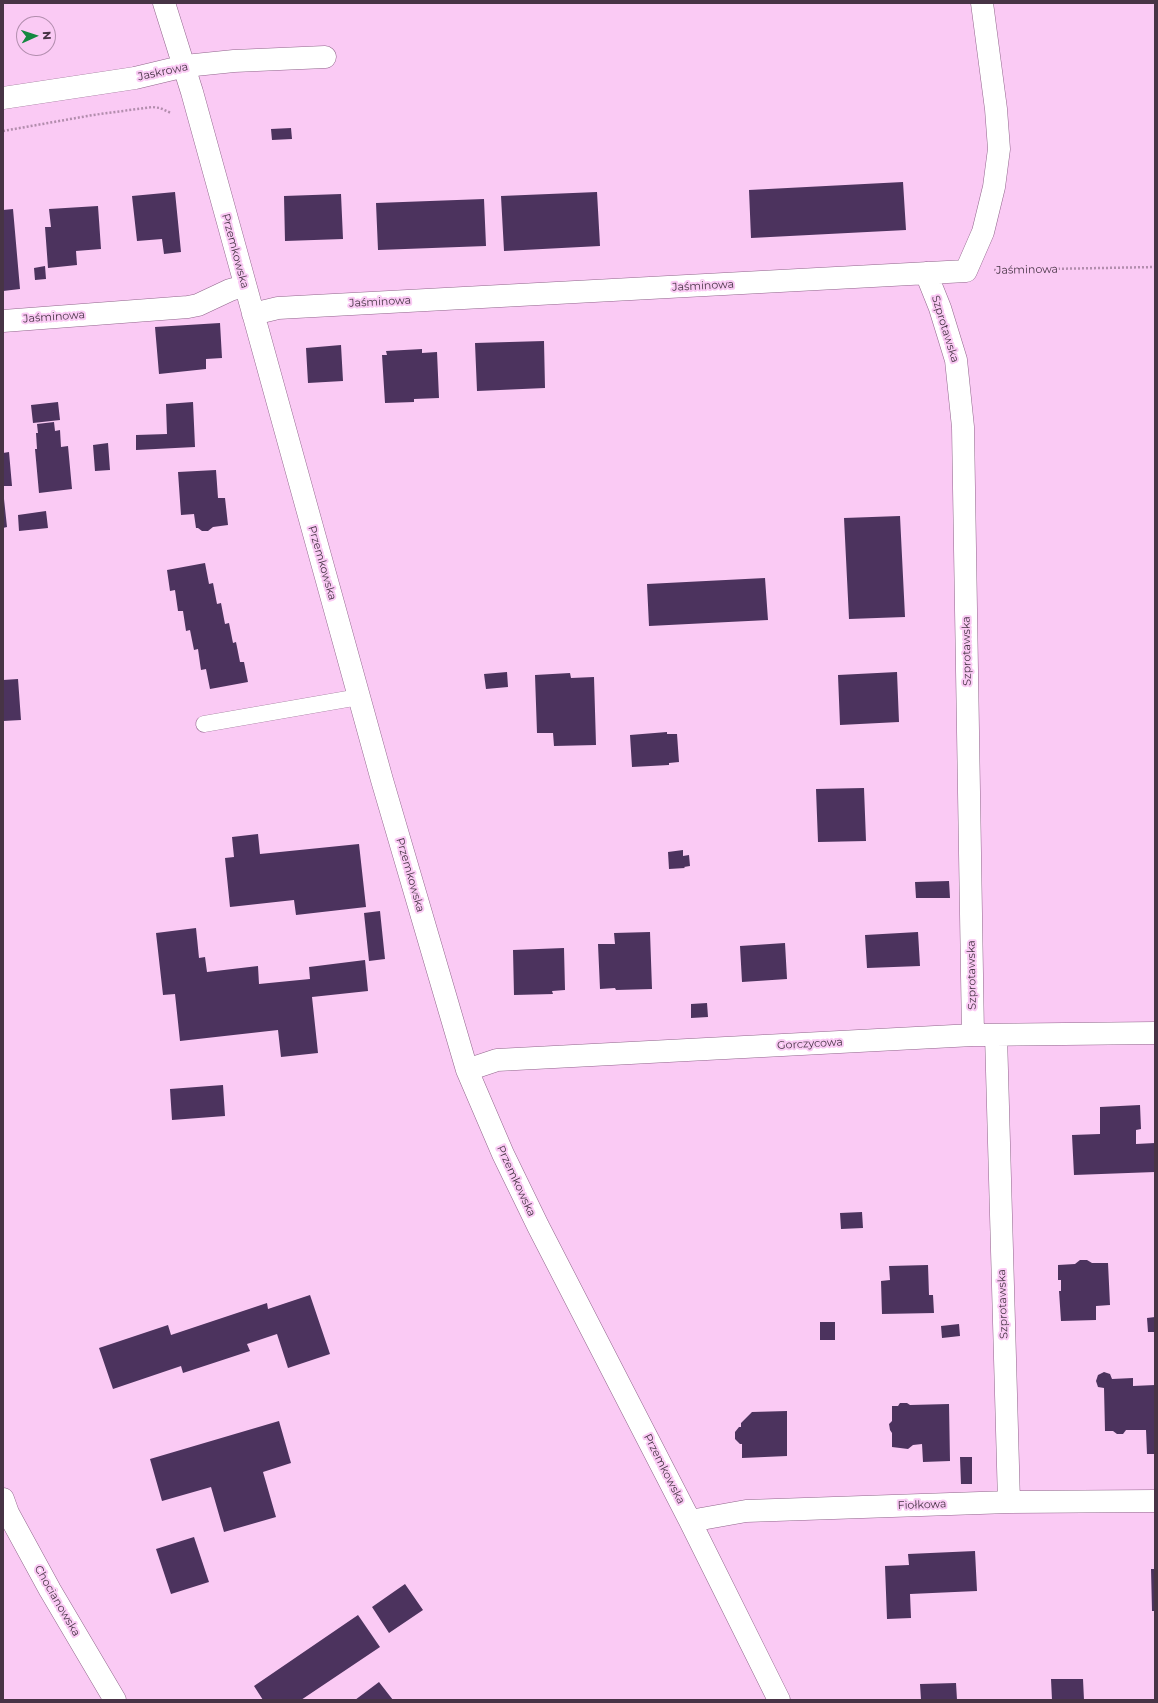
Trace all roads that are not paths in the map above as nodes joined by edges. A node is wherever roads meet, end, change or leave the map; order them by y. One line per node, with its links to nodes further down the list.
1 (164, 3): 4 (street, Przemkowska)
2 (982, 3): 6 (street, Jaśminowa)
3 (325, 57): 4 (street, Jaskrowa)
4 (185, 66): 5 (street, Jaskrowa); 7 (street, Przemkowska)
5 (3, 98)
6 (926, 273): 8 (street, Jaśminowa); 13 (street, Szprotawska)
7 (244, 286): 8 (street, Przemkowska); 9 (street, Jaśminowa)
8 (253, 314): 10 (street, Przemkowska)
9 (3, 321)
10 (359, 697): 11 (lane); 15 (street, Przemkowska)
11 (204, 724)
12 (1155, 1033): 14 (street, Gorczycowa)
13 (973, 1035): 14 (street, Gorczycowa); 15 (street, Gorczycowa)
14 (996, 1035): 18 (street, Szprotawska)
15 (467, 1070): 19 (street, Przemkowska)
16 (3, 1499): 20 (street, Chocianowska)
17 (1155, 1501): 18 (street, Fiołkowa)
18 (1009, 1502): 19 (street, Fiołkowa)
19 (690, 1520): 21 (street, Przemkowska)
20 (115, 1700)
21 (779, 1700)

